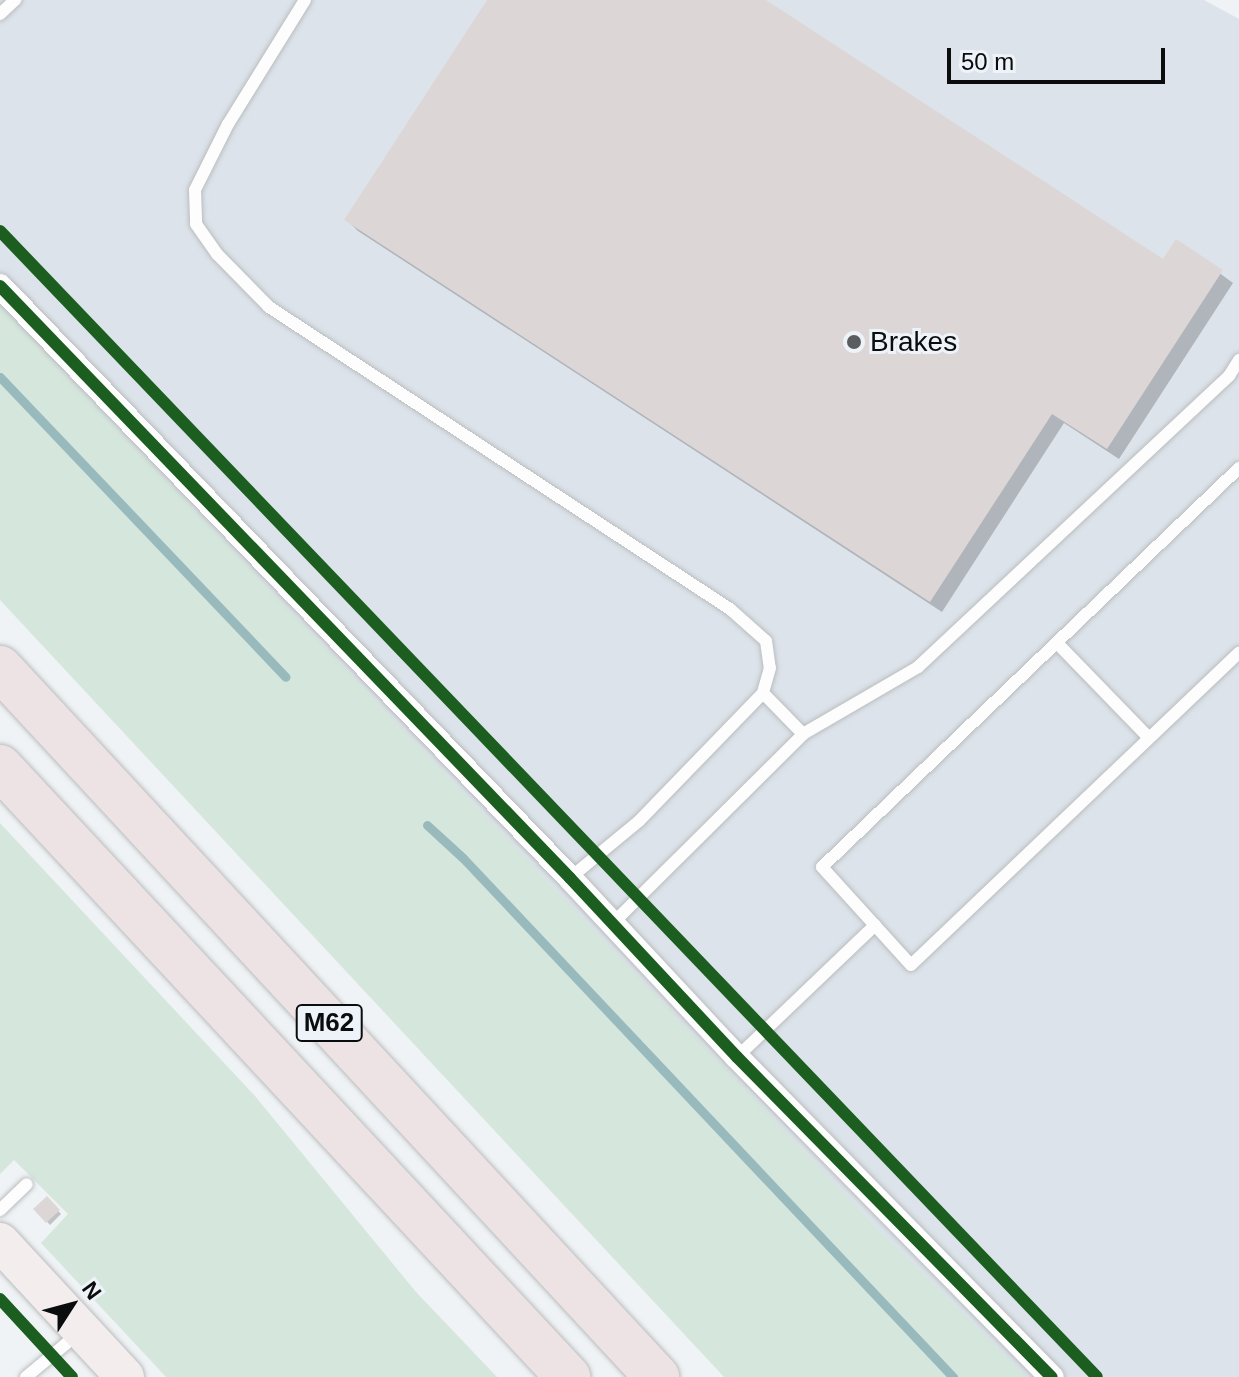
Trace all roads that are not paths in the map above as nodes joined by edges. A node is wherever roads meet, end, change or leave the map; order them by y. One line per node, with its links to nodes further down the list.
1 (15, 0): 3 (lane)
2 (305, 0): 10 (lane)
3 (0, 14)
4 (0, 286): 14 (street)
5 (1239, 360): 11 (lane)
6 (1239, 468): 7 (lane)
7 (1057, 643): 12 (lane); 16 (lane)
8 (1239, 653): 12 (lane)
9 (0, 668): 25 (highway, M62)
10 (763, 693): 11 (lane); 14 (lane)
11 (803, 734): 15 (lane)
12 (1149, 738): 16 (lane)
13 (0, 767): 24 (highway, M62)
14 (570, 878): 15 (street)
15 (613, 923): 17 (street)
16 (875, 925): 17 (lane)
17 (737, 1057): 26 (street)
18 (27, 1184): 19 (lane)
19 (0, 1210)
20 (0, 1242): 21 (main road)
21 (82, 1331): 22 (lane); 23 (main road)
22 (26, 1377)
23 (125, 1377)
24 (568, 1377)
25 (657, 1377)
26 (1052, 1377)

